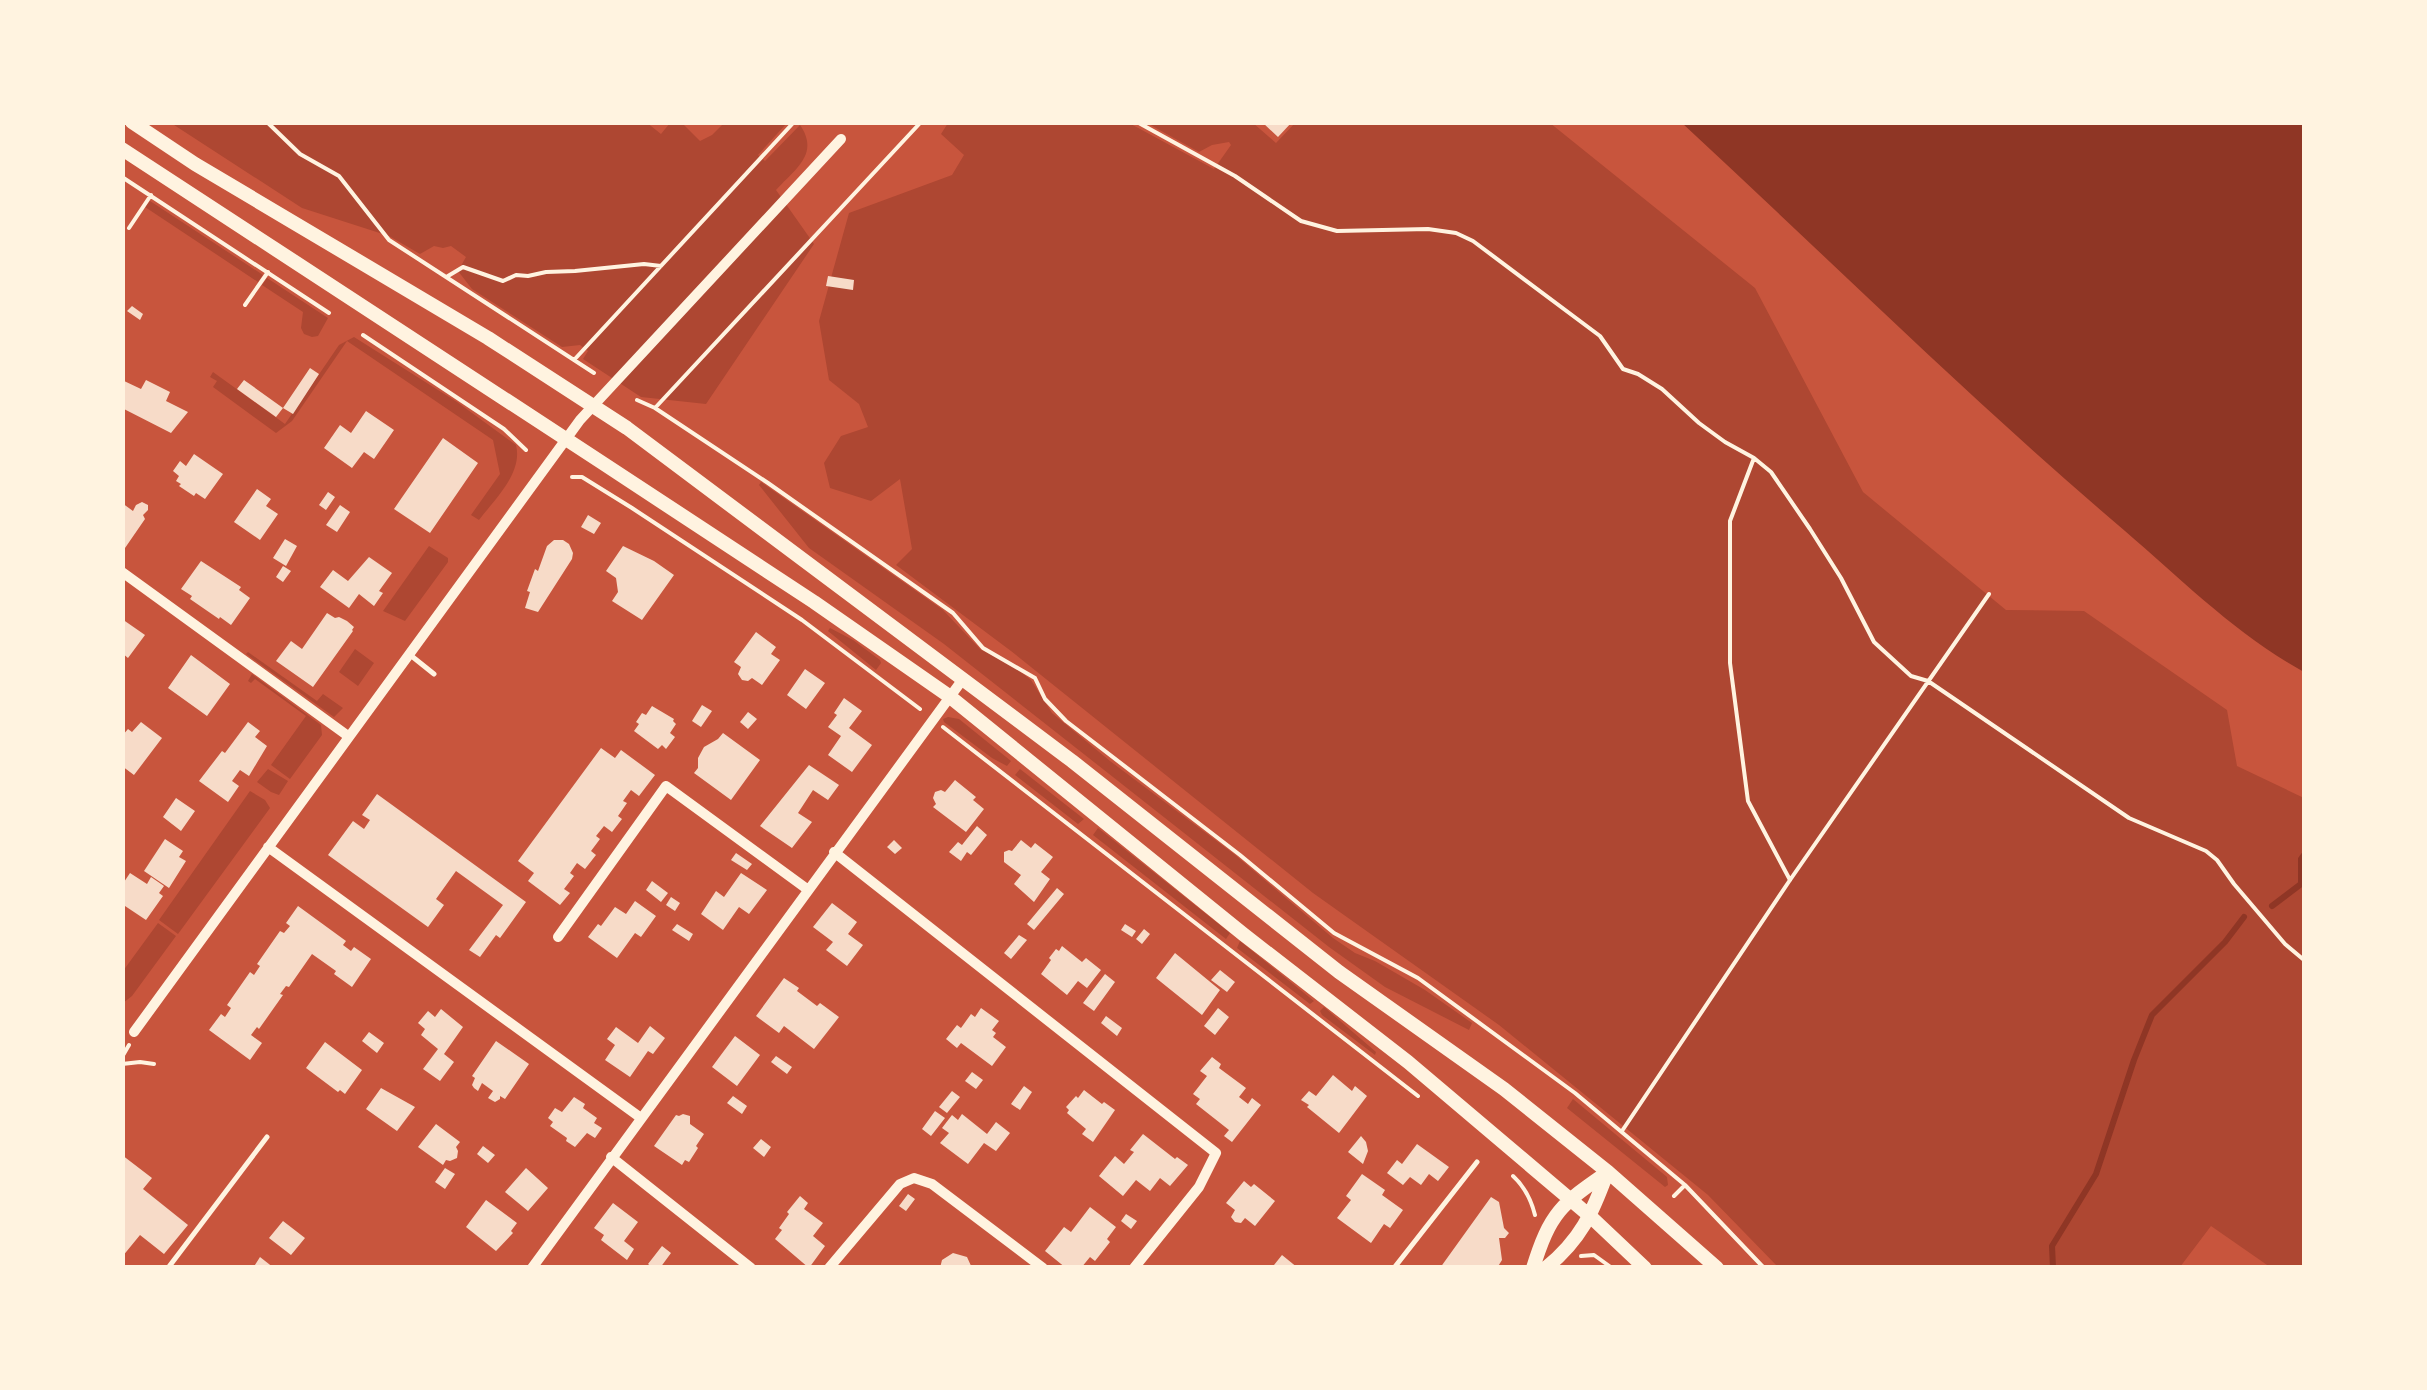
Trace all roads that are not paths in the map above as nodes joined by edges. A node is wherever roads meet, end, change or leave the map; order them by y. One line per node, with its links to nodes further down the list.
1 (132, 122): 4 (main road)
2 (841, 139): 4 (street)
3 (122, 149): 5 (main road)
4 (592, 405): 5 (street); 9 (main road)
5 (566, 439): 7 (street); 10 (main road)
6 (122, 572): 11 (street)
7 (408, 654): 8 (lane); 11 (street)
8 (434, 674)
9 (963, 679): 10 (street); 21 (main road)
10 (950, 696): 13 (street); 22 (main road)
11 (348, 736): 12 (street)
12 (268, 846): 16 (street); 17 (street)
13 (834, 852): 14 (street); 29 (street)
14 (807, 889): 15 (street); 17 (street)
15 (558, 937)
16 (134, 1032)
17 (640, 1118): 19 (street)
18 (267, 1137): 24 (lane)
19 (612, 1158): 25 (street); 26 (street)
20 (1478, 1162): 30 (lane)
21 (1608, 1172): 22 (main road); 23 (main road); 34 (main road)
22 (1569, 1198): 23 (main road); 31 (main road)
23 (1591, 1217): 32 (main road); 33 (main road)
24 (168, 1268)
25 (532, 1268)
26 (750, 1268)
27 (829, 1268): 28 (street)
28 (1043, 1268)
29 (1134, 1268)
30 (1394, 1268)
31 (1533, 1268)
32 (1546, 1268)
33 (1646, 1268)
34 (1717, 1268)

